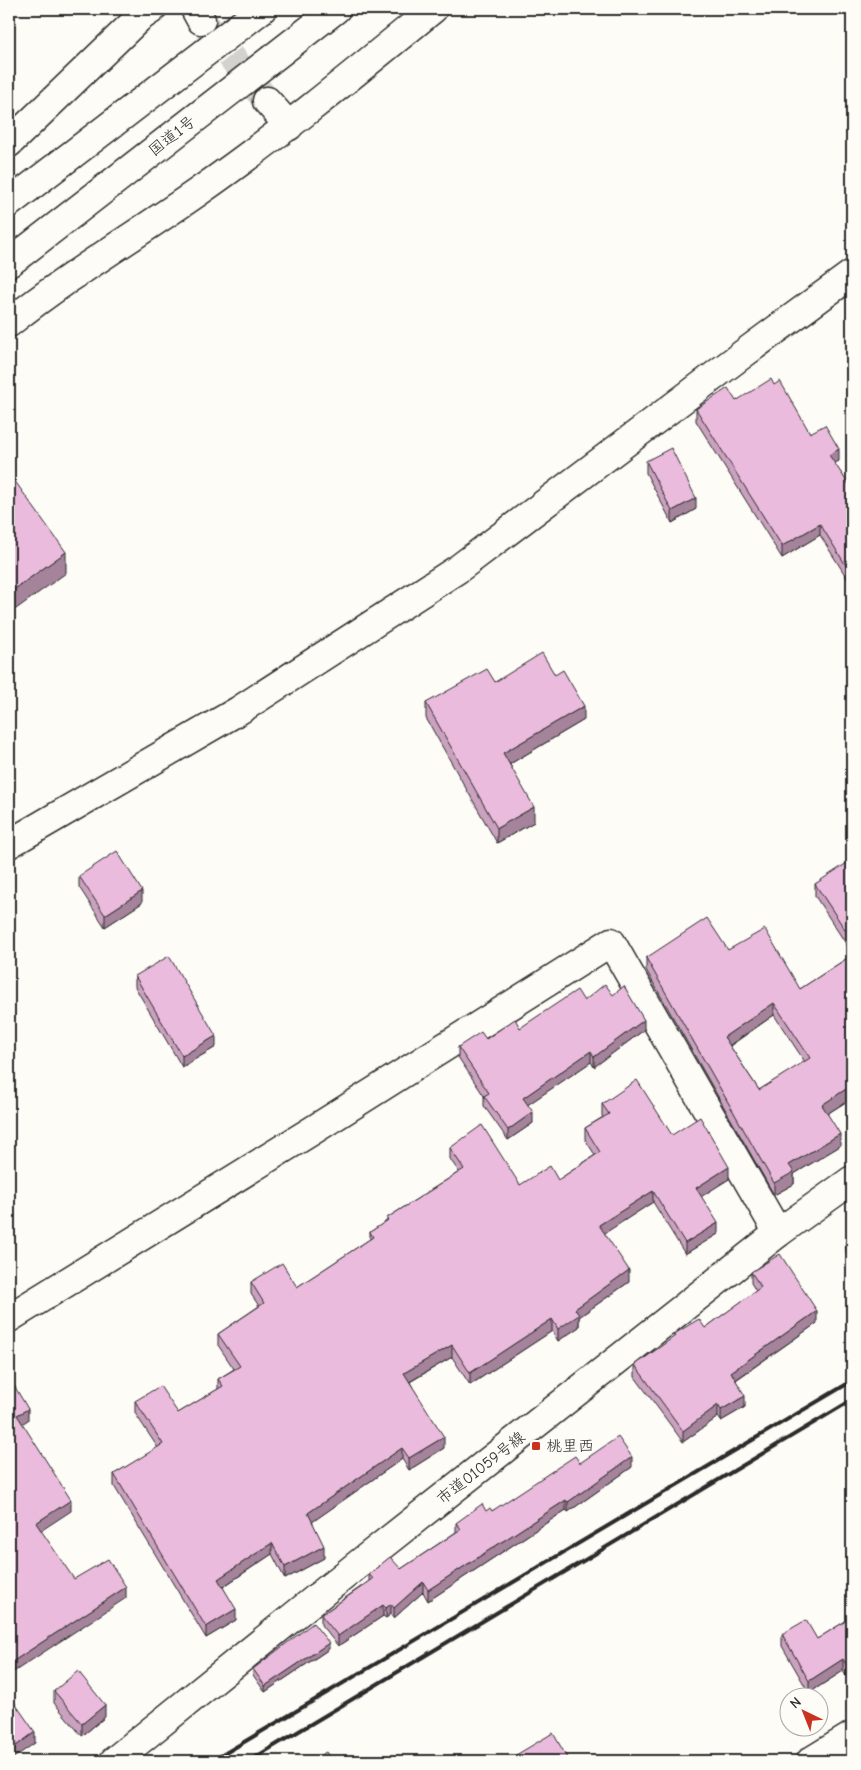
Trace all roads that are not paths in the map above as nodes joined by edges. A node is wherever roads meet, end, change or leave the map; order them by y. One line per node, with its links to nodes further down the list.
1 (152, 9): 7 (main road)
2 (262, 9): 8 (main road)
3 (336, 9): 9 (main road, 国道1号)
4 (433, 9): 6 (main road)
5 (267, 101): 6 (main road)
6 (289, 126): 11 (main road)
7 (9, 142)
8 (9, 202)
9 (9, 263)
10 (852, 274): 12 (main road)
11 (9, 323)
12 (9, 844)
13 (852, 1180): 14 (main road, 市道01059号線)
14 (778, 1233): 15 (main road); 17 (main road, 市道01059号線)
15 (9, 1318)
16 (852, 1736): 18 (main road)
17 (114, 1761)
18 (811, 1761)

